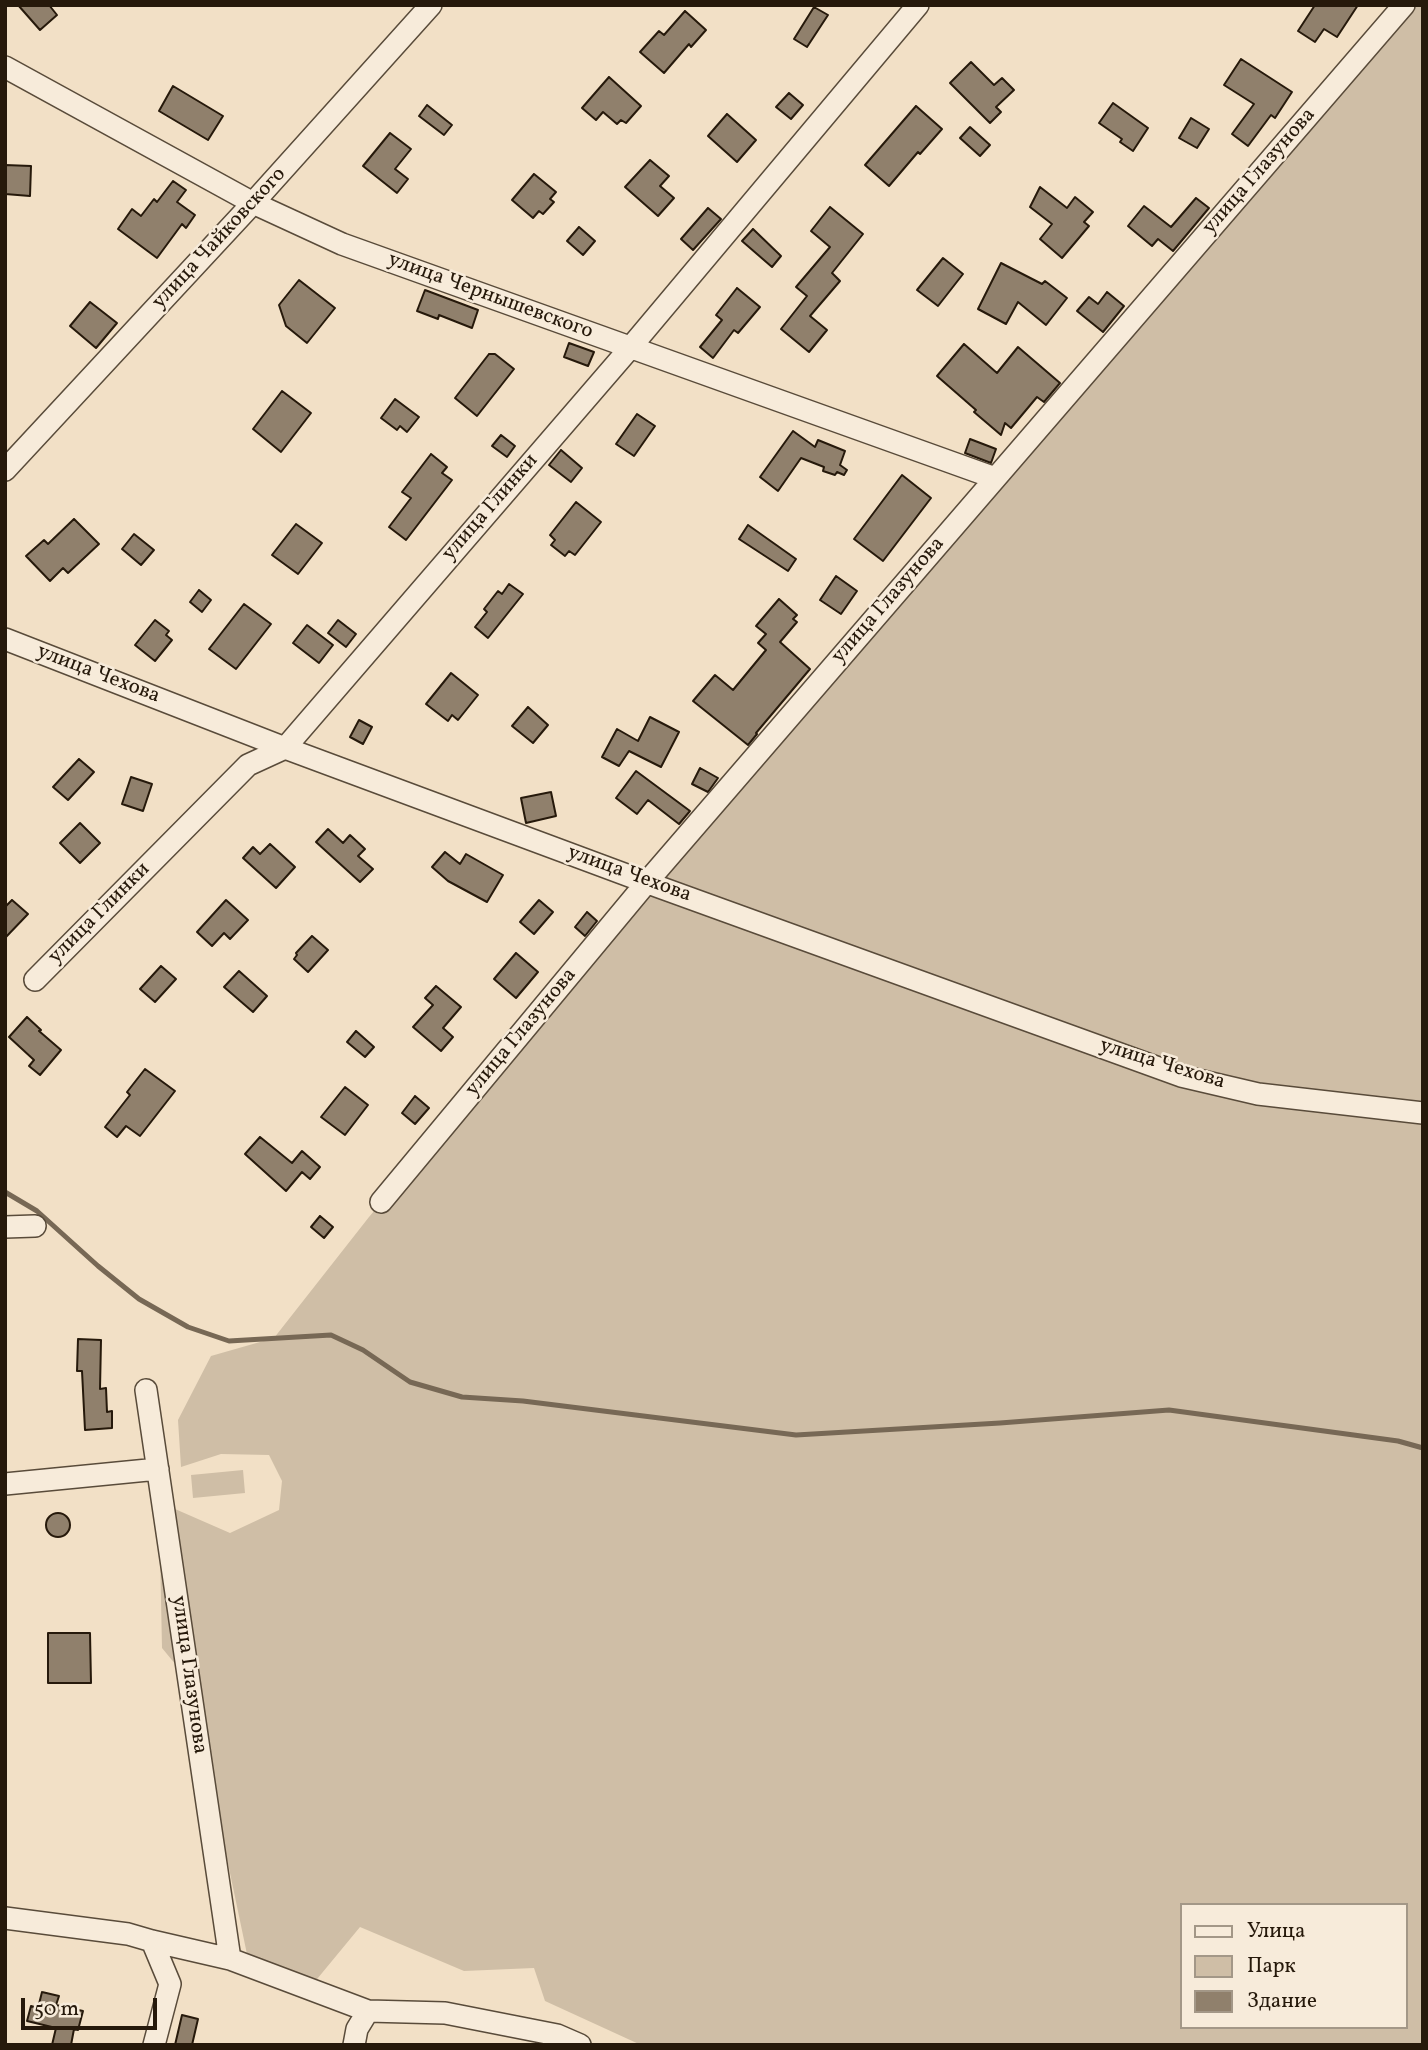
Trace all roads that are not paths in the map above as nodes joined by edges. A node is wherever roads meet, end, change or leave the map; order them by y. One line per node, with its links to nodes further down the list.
1 (431, 5): 5 (street, улица Чайковского)
2 (918, 5): 6 (street, улица Глинки)
3 (1404, 5): 8 (street, улица Глазунова)
4 (5, 67): 5 (street, улица Чернышевского)
5 (253, 203): 6 (street, улица Чернышевского); 7 (street, улица Чайковского)
6 (630, 348): 8 (street, улица Чернышевского); 10 (street, улица Глинки)
7 (5, 470)
8 (995, 478): 11 (street, улица Глазунова)
9 (5, 639): 10 (street, улица Чехова)
10 (285, 748): 11 (street, улица Чехова); 12 (street, улица Глинки)
11 (647, 882): 13 (street, улица Чехова); 14 (street, улица Глазунова)
12 (36, 980)
13 (1423, 1113)
14 (381, 1202)
15 (35, 1226): 16 (street)
16 (5, 1227)
17 (146, 1390): 18 (street, улица Глазунова)
18 (158, 1469): 19 (street); 22 (street, улица Глазунова)
19 (5, 1483)
20 (5, 1919): 21 (street)
21 (152, 1941): 22 (street); 25 (street)
22 (230, 1959): 23 (street)
23 (368, 2011): 24 (street); 26 (street)
24 (555, 2040): 27 (street)
25 (154, 2045)
26 (354, 2045)
27 (580, 2045)

